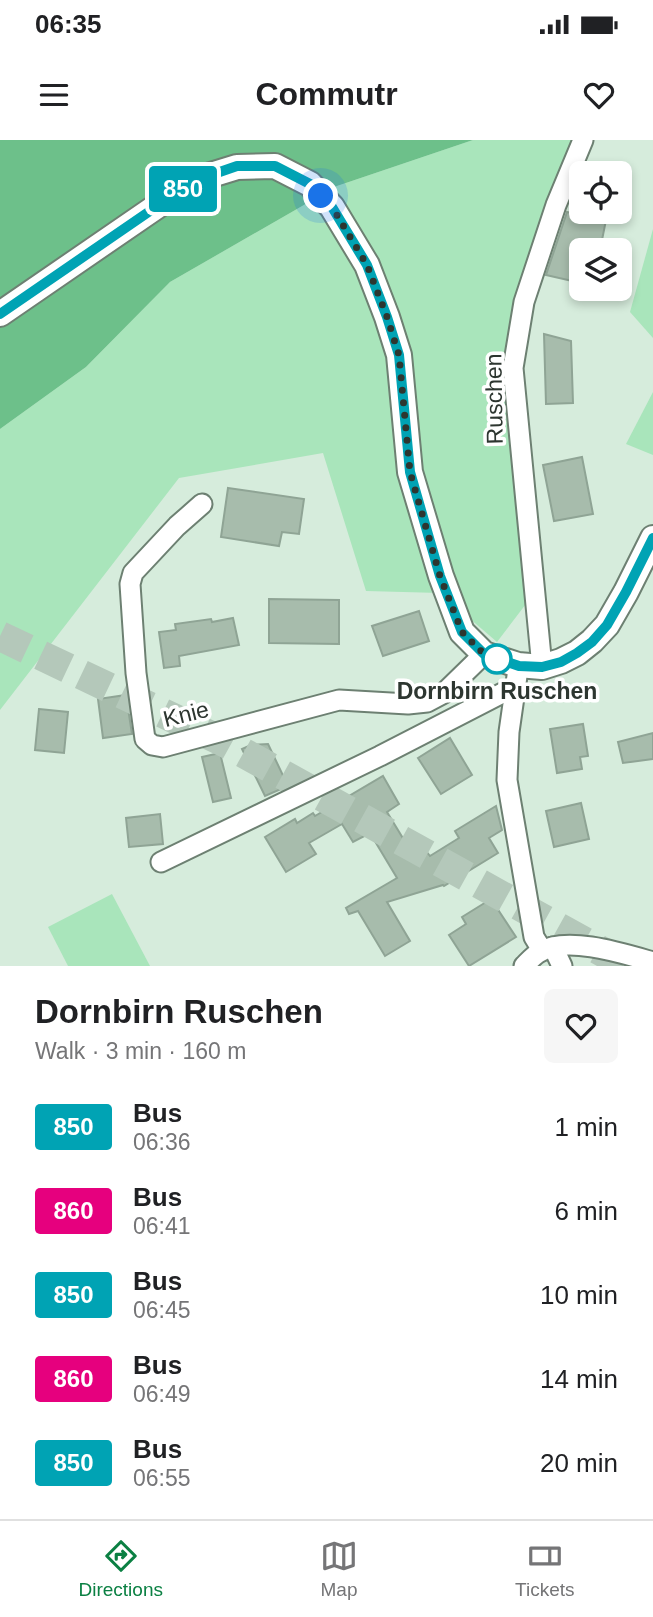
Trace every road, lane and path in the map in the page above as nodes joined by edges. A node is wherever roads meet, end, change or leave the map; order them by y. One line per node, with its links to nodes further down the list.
1 (583, 140): 6 (street, Ruschen)
2 (0, 314): 5 (street)
3 (202, 504): 5 (street, Knie)
4 (653, 538): 6 (street)
5 (484, 654): 6 (street)
6 (525, 673): 7 (street); 8 (street)
7 (161, 862)
8 (548, 949): 9 (street); 10 (street); 11 (street)
9 (653, 962)
10 (524, 966)
11 (562, 966)

